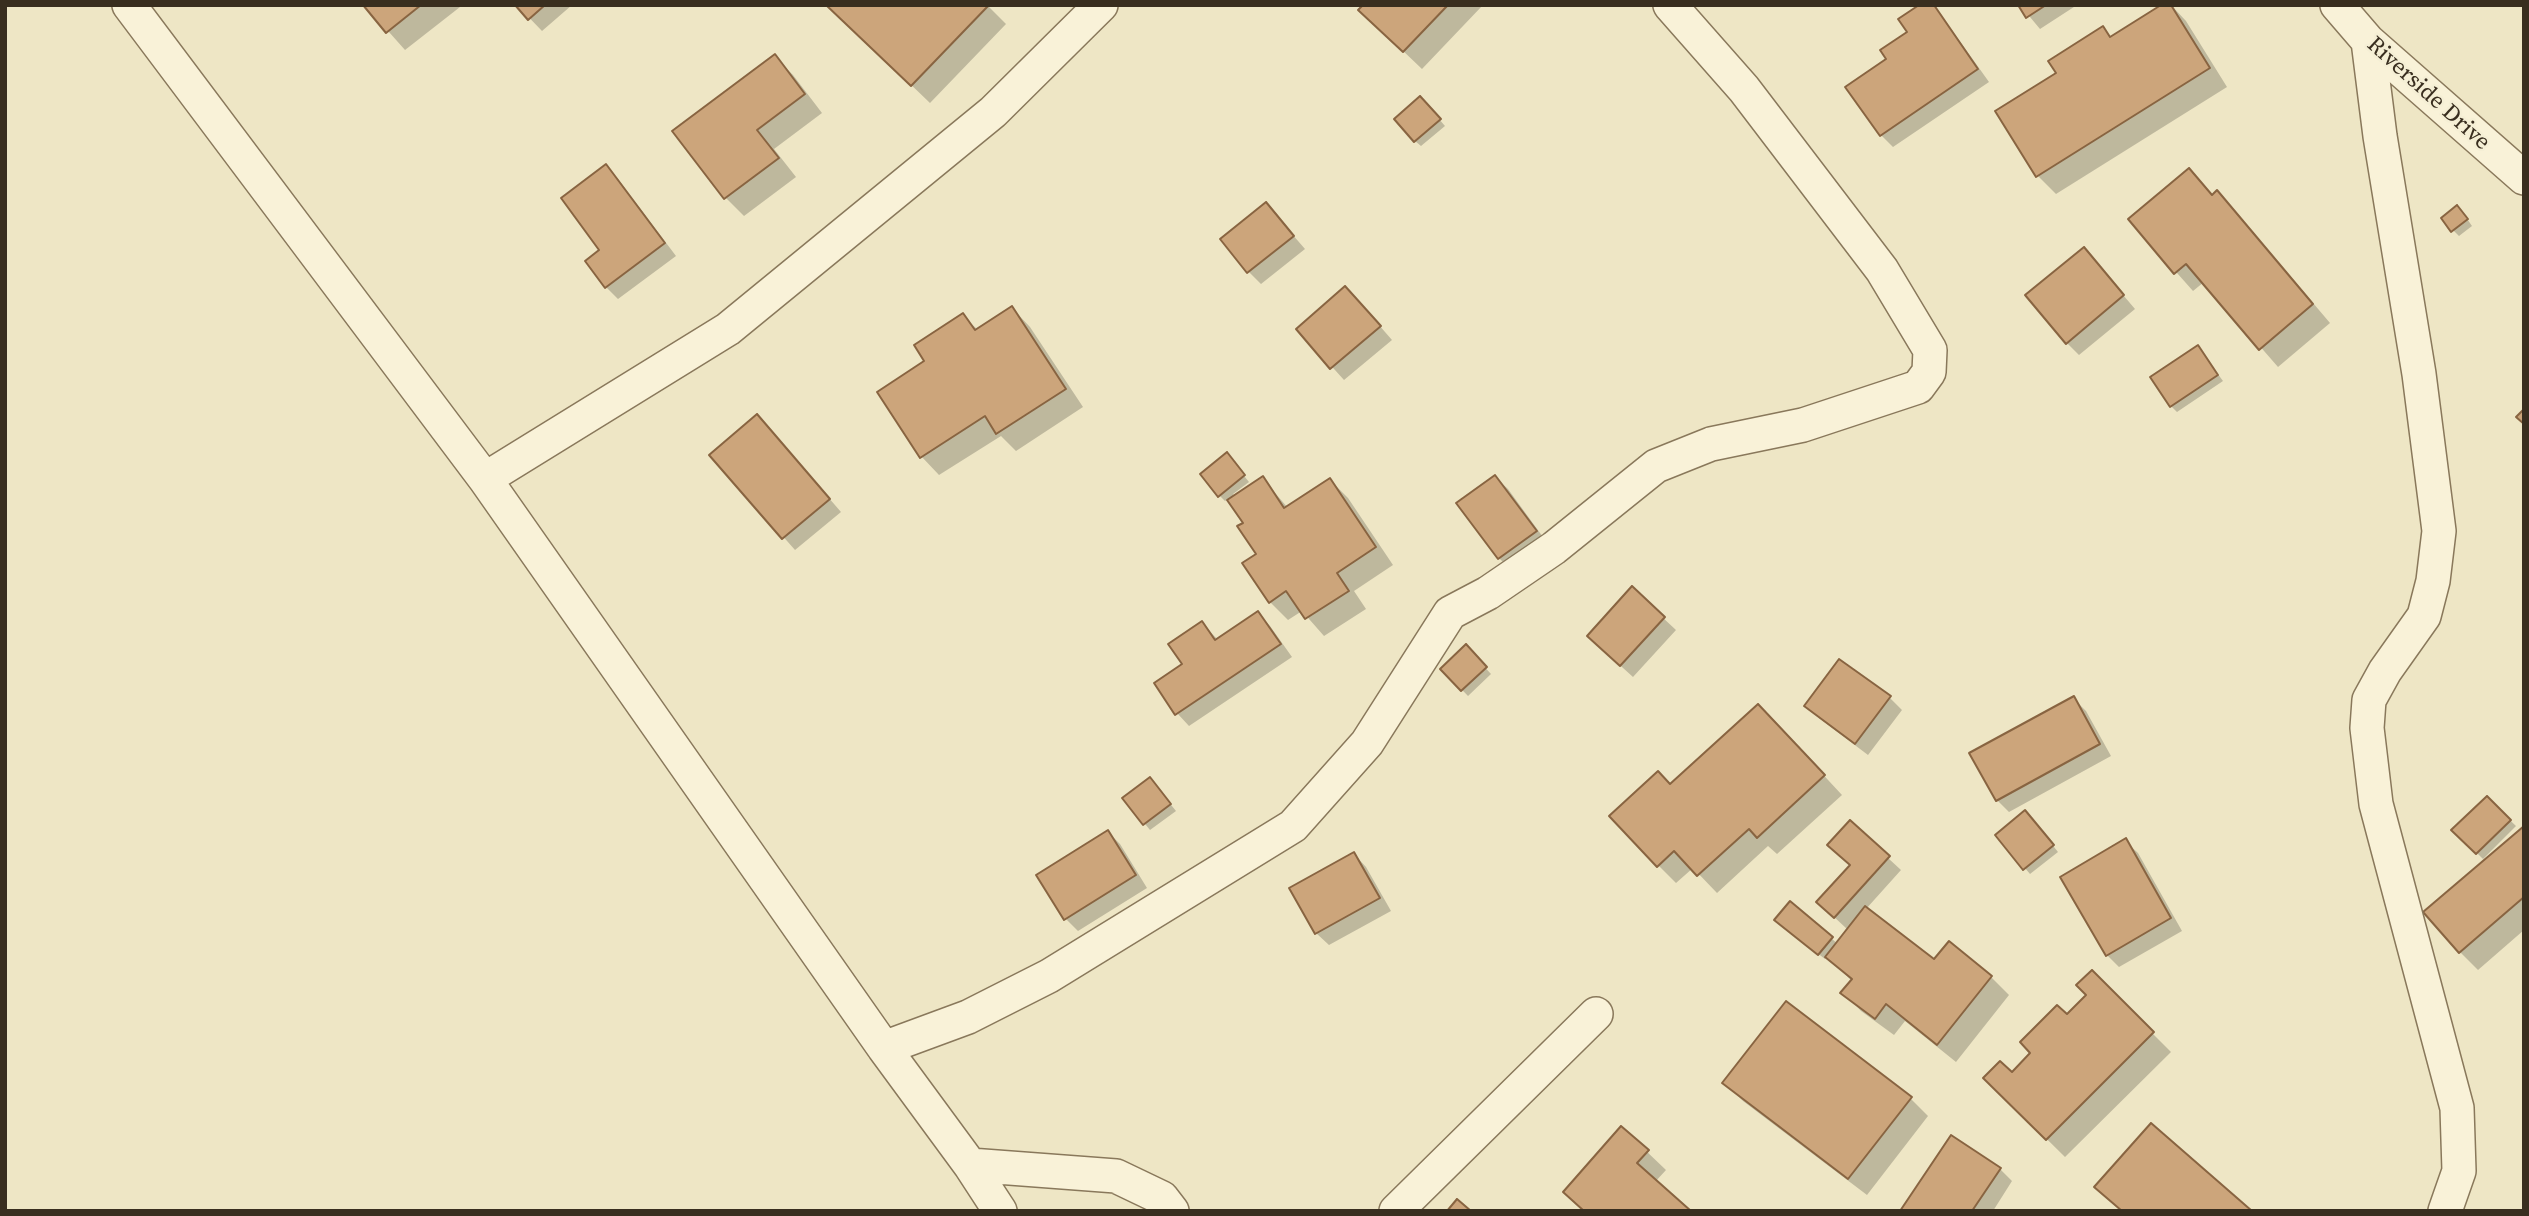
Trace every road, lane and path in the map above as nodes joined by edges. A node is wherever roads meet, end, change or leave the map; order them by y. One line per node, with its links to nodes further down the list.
1 (129, 5): 7 (street)
2 (1101, 5): 7 (street)
3 (1670, 5): 9 (street)
4 (2337, 5): 5 (street, Riverside Drive)
5 (2368, 41): 6 (street, Riverside Drive); 14 (street)
6 (2524, 178)
7 (485, 478): 9 (street)
8 (1596, 1014): 13 (street)
9 (884, 1048): 10 (street)
10 (970, 1165): 11 (street); 12 (street)
11 (1000, 1211)
12 (1172, 1211)
13 (1396, 1211)
14 (2445, 1211)

